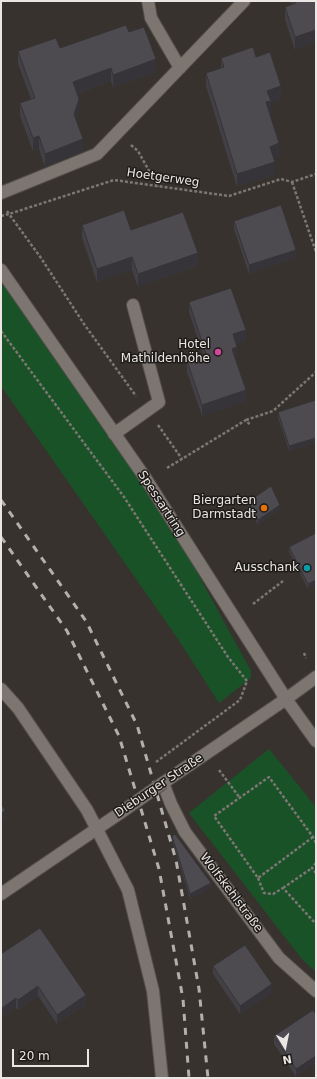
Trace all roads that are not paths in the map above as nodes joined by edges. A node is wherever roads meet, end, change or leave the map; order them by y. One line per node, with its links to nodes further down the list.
1 (148, 1): 3 (main road)
2 (244, 1): 3 (main road)
3 (180, 68): 4 (main road)
4 (1, 193)
5 (1, 270): 7 (main road, Spessartring)
6 (132, 305): 7 (main road)
7 (114, 434): 10 (main road, Spessartring)
8 (316, 676): 10 (main road, Dieburger Straße)
9 (1, 689): 13 (main road)
10 (286, 699): 11 (main road, Spessartring); 12 (main road, Dieburger Straße)
11 (316, 741)
12 (163, 783): 13 (main road, Dieburger Straße, bridge); 15 (main road, Wolfskehlstraße)
13 (97, 828): 14 (main road, Dieburger Straße); 16 (main road)
14 (1, 894)
15 (316, 991)
16 (162, 1078)

